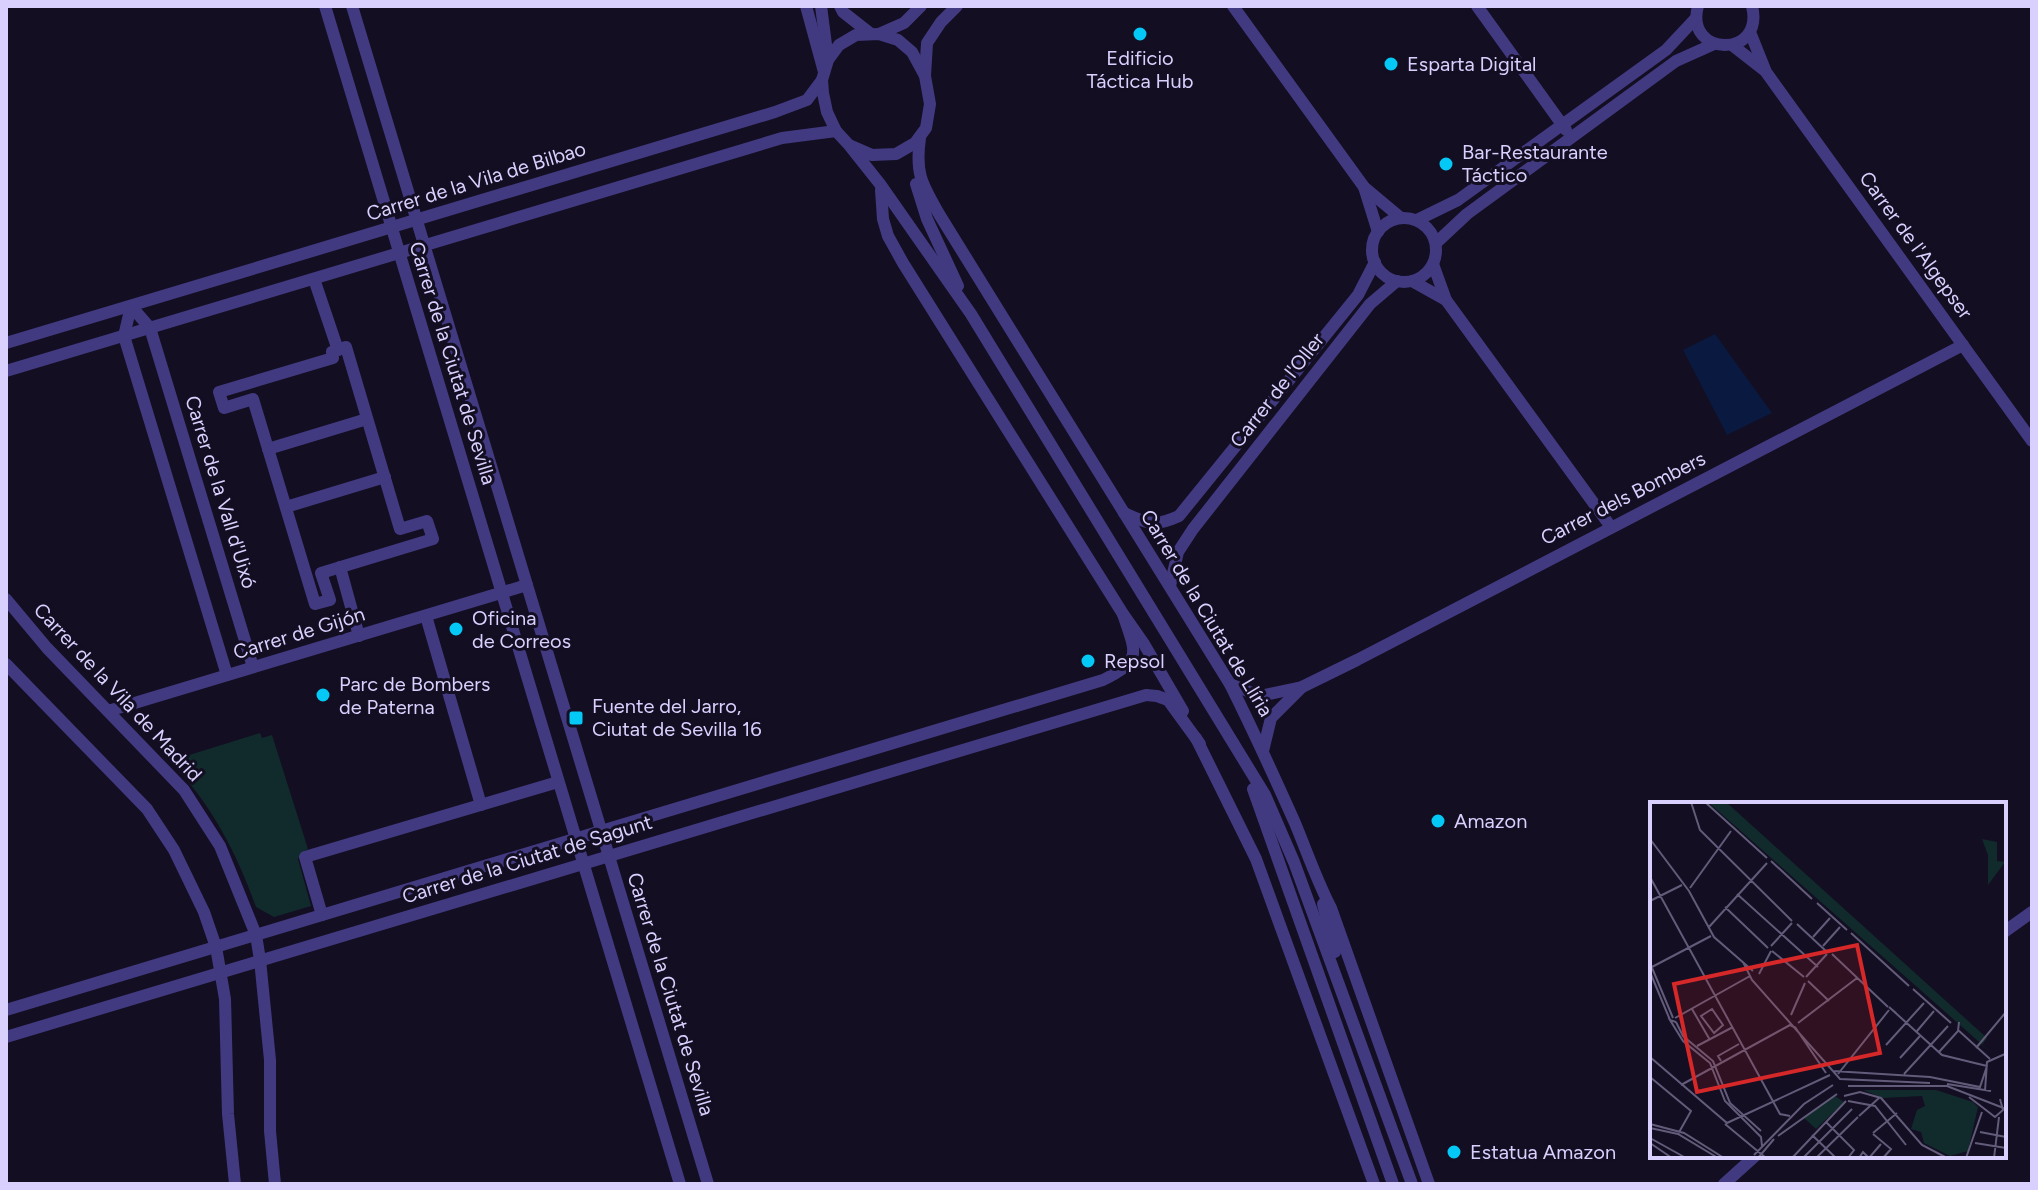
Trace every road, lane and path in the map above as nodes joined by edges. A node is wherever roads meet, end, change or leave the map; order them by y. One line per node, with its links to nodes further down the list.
1 (325, 6): 29 (street, Carrer de la Ciutat de Sevilla)
2 (352, 6): 27 (street, Carrer de la Ciutat de Sevilla)
3 (806, 6): 16 (street, Carrer de la Ciutat de Llíria)
4 (821, 6): 16 (street, Carrer de la Ciutat de Llíria)
5 (840, 6): 13 (street)
6 (921, 6): 13 (street)
7 (957, 6): 18 (street, Carrer de la Ciutat de Llíria)
8 (1233, 6): 25 (street)
9 (1477, 6): 19 (street)
10 (1756, 9): 12 (street)
11 (1697, 12): 14 (street); 19 (street)
12 (1750, 32): 15 (street); 17 (street)
13 (875, 34): 16 (street); 18 (street)
14 (1714, 44): 15 (street); 21 (street)
15 (1732, 45): 17 (street)
16 (825, 71): 20 (street, Carrer de la Ciutat de Llíria); 27 (street, Carrer de la Vila de Bilbao)
17 (1766, 72): 45 (street, Carrer de l'Algepser)
18 (925, 76): 22 (street, Carrer de la Ciutat de Llíria)
19 (1562, 124): 21 (street); 28 (street)
20 (836, 131): 23 (street, Carrer de la Ciutat de Llíria); 32 (street)
21 (1571, 137): 31 (street)
22 (918, 140): 23 (street); 41 (street, Carrer de la Ciutat de Llíria); 53 (street, Carrer de la Ciutat de Llíria)
23 (849, 145): 24 (street, Carrer de la Ciutat de Llíria)
24 (880, 184): 41 (street, Carrer de la Ciutat de Llíria); 62 (street)
25 (1364, 187): 26 (street); 30 (street)
26 (1401, 218): 28 (street); 30 (street)
27 (417, 220): 29 (street, Carrer de la Vila de Bilbao); 32 (street, Carrer de la Ciutat de Sevilla)
28 (1417, 220): 31 (street)
29 (392, 228): 33 (street, Carrer de la Ciutat de Sevilla); 40 (street, Carrer de la Vila de Bilbao)
30 (1378, 232): 34 (street)
31 (1436, 243): 35 (street)
32 (425, 245): 33 (street); 58 (street, Carrer de la Ciutat de Sevilla)
33 (399, 253): 36 (street); 60 (street, Carrer de la Ciutat de Sevilla)
34 (1375, 262): 37 (street); 54 (street, Carrer de l'Oller)
35 (1433, 264): 38 (street); 39 (street)
36 (314, 279): 42 (street); 46 (street)
37 (1397, 281): 38 (street); 56 (street, Carrer de l'Oller)
38 (1412, 281): 39 (street)
39 (1446, 300): 55 (street)
40 (131, 306): 42 (street); 43 (street); 44 (street, Carrer de la Vila de Bilbao)
41 (971, 314): 74 (street, Carrer de la Ciutat de Llíria)
42 (150, 328): 43 (street); 66 (street, Carrer de la Vall d'Uixó)
43 (124, 336): 47 (street); 67 (street)
44 (6, 343)
45 (1963, 345): 49 (street, Carrer de l'Algepser); 55 (street, Carrer dels Bombers)
46 (338, 350): 48 (street); 50 (street)
47 (6, 371)
48 (367, 419): 50 (street); 51 (street)
49 (2032, 441)
50 (268, 449): 52 (street)
51 (385, 477): 52 (street); 57 (street)
52 (286, 507): 57 (street)
53 (1124, 513): 54 (street); 59 (street, Carrer de la Ciutat de Llíria)
54 (1179, 516): 56 (street)
55 (1611, 527): 69 (street, Carrer dels Bombers)
56 (1193, 529): 59 (street, Carrer de l'Oller)
57 (340, 567): 64 (street)
58 (527, 585): 60 (street); 78 (street, Carrer de la Ciutat de Sevilla)
59 (1170, 586): 68 (street, Carrer de la Ciutat de Llíria)
60 (502, 593): 63 (street, Carrer de Gijón); 76 (street, Carrer de la Ciutat de Sevilla)
61 (6, 599): 71 (street, Carrer de la Vila de Madrid)
62 (1123, 614): 70 (street, Carrer de la Ciutat de Sagunt); 73 (street)
63 (426, 616): 64 (street, Carrer de Gijón); 77 (street)
64 (359, 636): 66 (street, Carrer de Gijón)
65 (6, 664): 87 (street)
66 (253, 667): 67 (street, Carrer de Gijón)
67 (227, 675): 71 (street, Carrer de Gijón)
68 (1230, 684): 69 (street, Carrer dels Bombers); 75 (street, Carrer de la Ciutat de Llíria)
69 (1302, 687): 75 (street, Carrer dels Bombers)
70 (1053, 696): 72 (street); 78 (street, Carrer de la Ciutat de Sagunt)
71 (108, 711): 86 (street, Carrer de la Vila de Madrid)
72 (1060, 721): 73 (street, Carrer de la Ciutat de Sagunt); 80 (street, Carrer de la Ciutat de Sagunt)
73 (1200, 744): 98 (street)
74 (1235, 745): 92 (street, Carrer de la Ciutat de Llíria); 99 (street, Carrer de la Ciutat de Llíria)
75 (1263, 751): 82 (street, Carrer de la Ciutat de Llíria)
76 (558, 782): 77 (street); 79 (street, Carrer de la Ciutat de Sevilla)
77 (481, 805): 84 (street)
78 (601, 832): 79 (street, Carrer de la Ciutat de Sagunt); 80 (street, Carrer de la Ciutat de Sevilla)
79 (576, 839): 81 (street, Carrer de la Ciutat de Sevilla); 84 (street, Carrer de la Ciutat de Sagunt)
80 (609, 856): 81 (street, Carrer de la Ciutat de Sagunt); 97 (street, Carrer de la Ciutat de Sevilla)
81 (583, 864): 88 (street, Carrer de la Ciutat de Sagunt); 96 (street, Carrer de la Ciutat de Sevilla)
82 (1317, 880): 92 (street); 101 (street, Carrer de la Ciutat de Llíria)
83 (2032, 912): 85 (street)
84 (322, 915): 86 (street, Carrer de la Ciutat de Sagunt)
85 (2006, 931)
86 (256, 935): 87 (street, Carrer de la Ciutat de Sagunt); 88 (street, Carrer de la Vila de Madrid)
87 (216, 947): 89 (street); 90 (street, Carrer de la Ciutat de Sagunt)
88 (260, 960): 89 (street, Carrer de la Ciutat de Sagunt); 95 (street, Carrer de la Vila de Madrid)
89 (220, 972): 91 (street, Carrer de la Ciutat de Sagunt); 94 (street)
90 (6, 1010)
91 (6, 1037)
92 (1372, 1070): 100 (street, Carrer de la Ciutat de Llíria)
93 (1753, 1158): 102 (street)
94 (235, 1184)
95 (275, 1184)
96 (680, 1184)
97 (708, 1184)
98 (1374, 1184)
99 (1393, 1184)
100 (1412, 1184)
101 (1429, 1184)
102 (1724, 1184)

